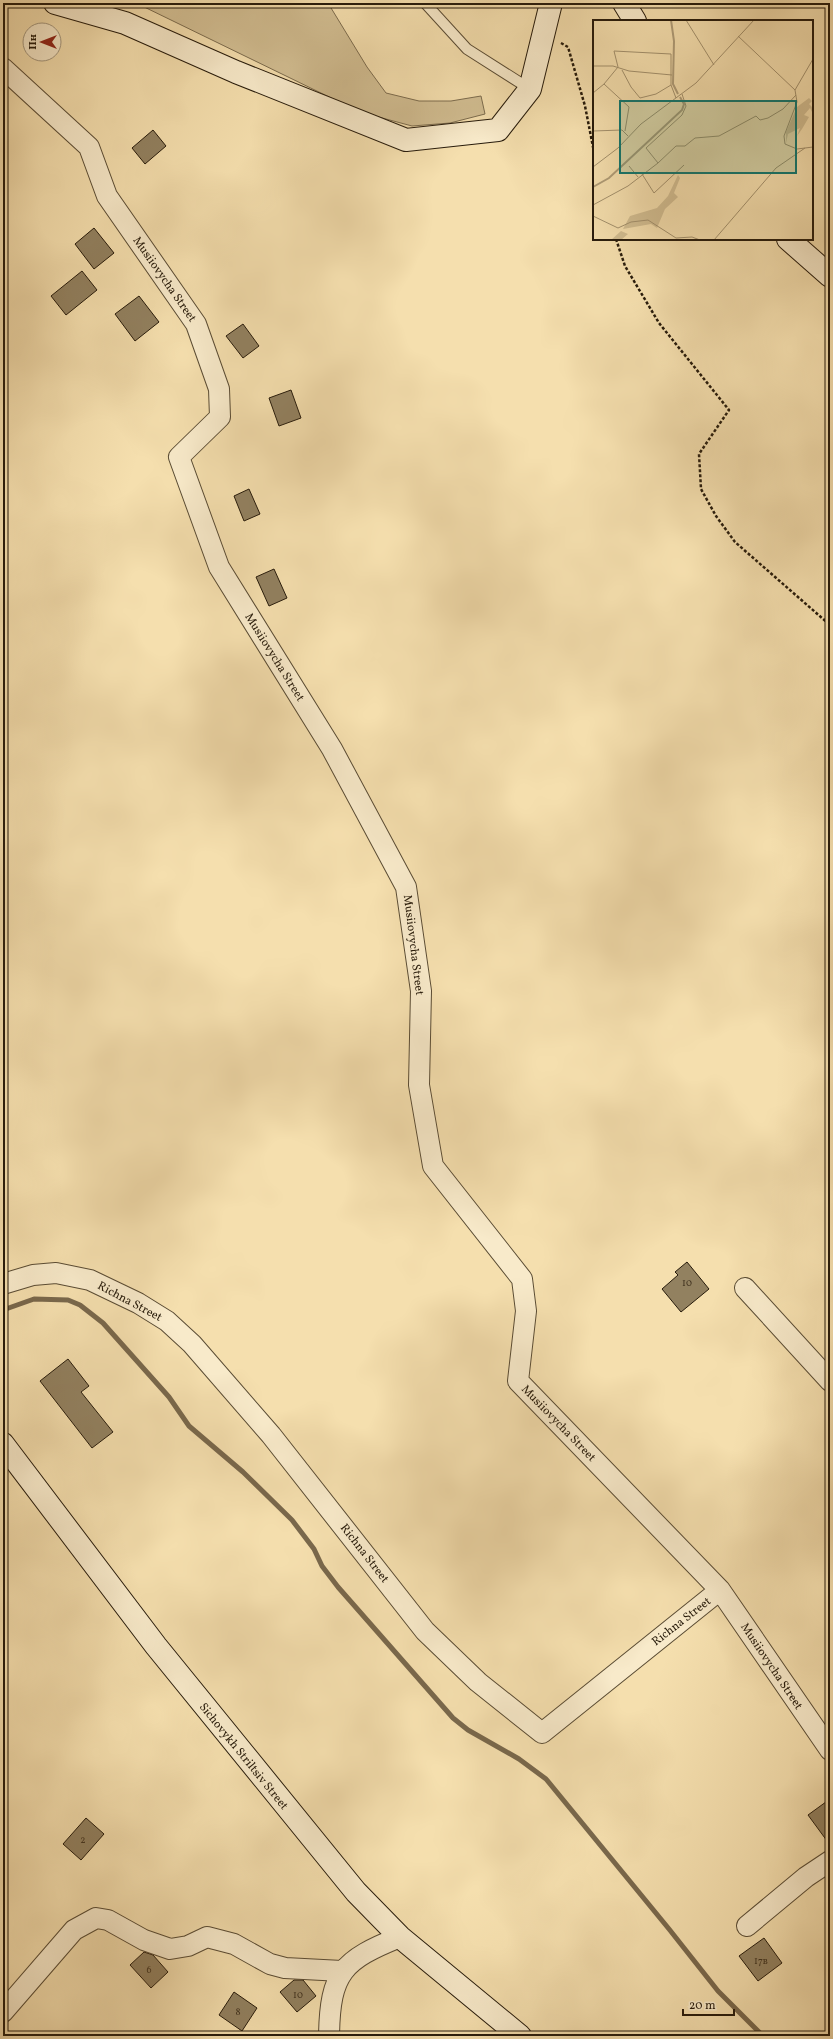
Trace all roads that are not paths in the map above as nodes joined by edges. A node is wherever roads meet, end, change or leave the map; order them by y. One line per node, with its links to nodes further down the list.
1 (55, 3): 7 (street)
2 (425, 3): 7 (lane)
3 (551, 3): 7 (street)
4 (624, 3): 5 (street)
5 (634, 20)
6 (3, 68): 14 (street, Musiiovycha Street)
7 (530, 89)
8 (789, 240): 9 (street)
9 (830, 276)
10 (3, 1284): 14 (street, Richna Street)
11 (745, 1288): 12 (street)
12 (830, 1381)
13 (3, 1444): 18 (street, Sichovykh Striltsiv Street)
14 (720, 1590): 15 (street, Musiiovycha Street)
15 (830, 1750)
16 (830, 1861): 17 (street)
17 (747, 1926)
18 (400, 1937): 19 (street); 22 (street, Sichovykh Striltsiv Street)
19 (342, 1971): 20 (street); 21 (street)
20 (3, 2012)
21 (329, 2036)
22 (520, 2036)

